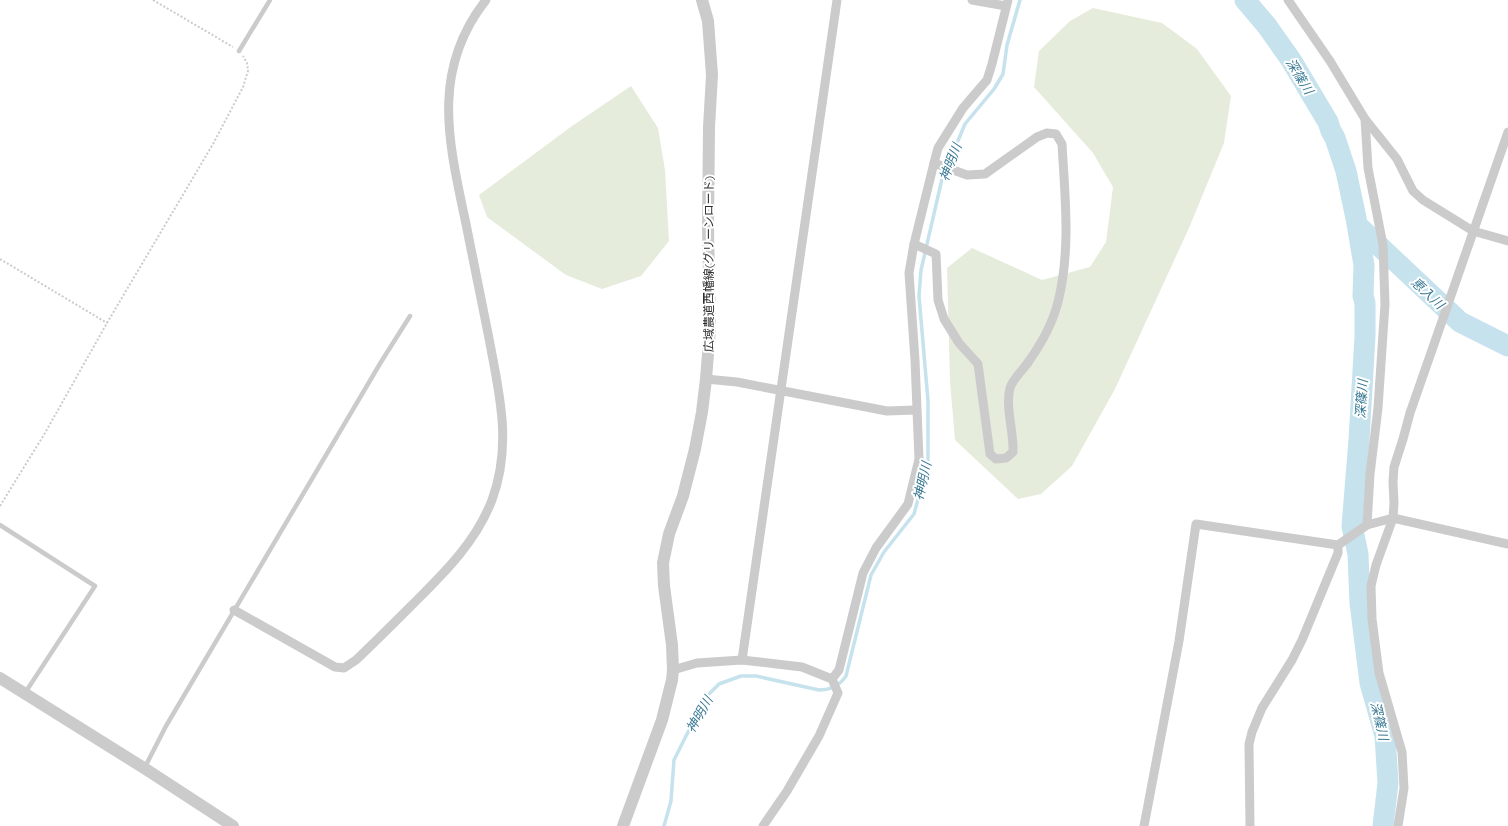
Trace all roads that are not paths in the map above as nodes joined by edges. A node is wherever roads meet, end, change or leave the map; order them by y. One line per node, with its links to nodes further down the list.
1 (270, 0): 8 (lane)
2 (486, 0): 24 (street)
3 (702, 0): 16 (street, 広域農道西幡線(グリーンロード))
4 (837, 0): 17 (street)
5 (972, 0): 7 (street)
6 (1288, 0): 9 (street)
7 (1007, 3): 11 (street)
8 (239, 51)
9 (1366, 119): 12 (street); 21 (street)
10 (1508, 132): 12 (street)
11 (937, 164): 14 (street); 14 (street)
12 (1472, 231): 13 (street); 19 (street)
13 (1508, 241)
14 (916, 245): 18 (street)
15 (410, 316): 24 (lane)
16 (706, 379): 17 (street); 26 (street, 広域農道西幡線(グリーンロード))
17 (780, 390): 18 (street); 25 (street)
18 (916, 410): 28 (street)
19 (1393, 518): 21 (street); 22 (street); 36 (street)
20 (0, 525): 29 (lane)
21 (1367, 525): 23 (street)
22 (1508, 544)
23 (1338, 545): 34 (street); 35 (street)
24 (234, 610): 30 (lane)
25 (742, 660): 26 (street); 28 (street)
26 (673, 670): 32 (street, 広域農道西幡線(グリーンロード))
27 (0, 678): 29 (street)
28 (832, 679): 33 (street)
29 (24, 694): 30 (street)
30 (144, 768): 31 (street)
31 (233, 826)
32 (623, 826)
33 (763, 826)
34 (1144, 826)
35 (1250, 826)
36 (1398, 826)

